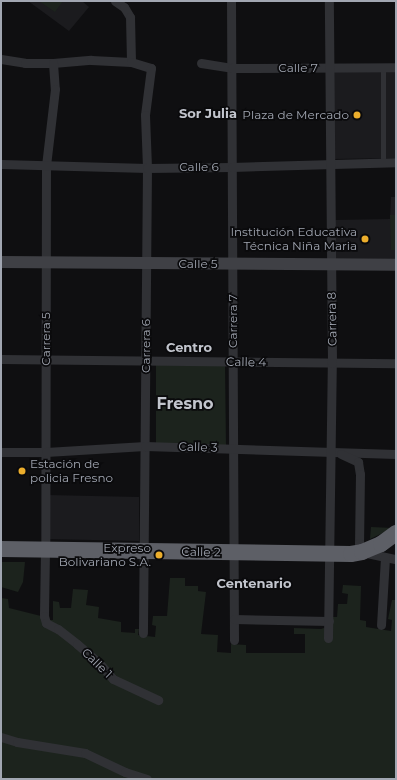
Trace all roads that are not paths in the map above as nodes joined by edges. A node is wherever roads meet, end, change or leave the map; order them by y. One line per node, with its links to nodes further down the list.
1 (115, 1): 5 (street)
2 (231, 1): 10 (street, Carrera 7)
3 (329, 1): 11 (street, Carrera 8)
4 (1, 59): 6 (street)
5 (131, 62): 6 (street); 18 (street, Carrera 6)
6 (53, 63): 16 (street, Carrera 5)
7 (201, 63): 10 (street, Calle 7)
8 (383, 67): 9 (street, Calle 7); 11 (street, Calle 7); 12 (lane)
9 (396, 67)
10 (232, 68): 11 (street, Calle 7); 17 (street, Carrera 7)
11 (329, 68): 15 (street, Carrera 8)
12 (383, 162): 13 (street, Calle 6); 15 (street, Calle 6)
13 (396, 162)
14 (1, 164): 16 (street, Calle 6)
15 (331, 165): 17 (street, Calle 6); 23 (street, Carrera 8)
16 (46, 166): 18 (street, Calle 6); 20 (street, Carrera 5)
17 (232, 167): 18 (street, Calle 6); 22 (street, Carrera 7)
18 (147, 168): 21 (street, Carrera 6)
19 (1, 262): 20 (street, Calle 5)
20 (46, 262): 21 (street, Calle 5); 26 (street, Carrera 5)
21 (146, 263): 22 (street, Calle 5); 27 (street, Carrera 6)
22 (232, 264): 23 (street, Calle 5); 28 (street, Carrera 7)
23 (331, 265): 24 (street, Calle 5); 29 (street, Carrera 8)
24 (396, 265)
25 (1, 359): 26 (street, Calle 4)
26 (46, 360): 27 (street, Calle 4); 35 (street, Carrera 5)
27 (146, 361): 28 (street, Calle 4); 31 (street, Carrera 6)
28 (233, 362): 29 (street, Calle 4); 32 (street, Carrera 7)
29 (332, 363): 30 (street, Calle 4); 33 (street, Carrera 8)
30 (396, 363)
31 (145, 446): 32 (street, Calle 3); 35 (street, Calle 3); 40 (street, Carrera 6)
32 (233, 449): 33 (street, Calle 3); 42 (street, Carrera 7)
33 (335, 451): 36 (street, Calle 3); 41 (street); 43 (street, Carrera 8)
34 (1, 452): 35 (street, Calle 3)
35 (46, 452): 39 (street, Carrera 5)
36 (396, 454)
37 (396, 533): 41 (highway, Calle 2)
38 (1, 549): 39 (highway, Calle 2)
39 (45, 550): 40 (highway, Calle 2); 46 (street, Carrera 5)
40 (144, 551): 42 (highway, Calle 2); 50 (street, Carrera 6)
41 (362, 552): 43 (highway, Calle 2); 44 (street)
42 (234, 553): 43 (highway, Calle 2); 47 (street, Carrera 7)
43 (330, 554): 48 (street, Carrera 8)
44 (385, 558): 45 (street); 49 (street)
45 (396, 559)
46 (44, 616): 53 (street, Calle 1)
47 (234, 618): 48 (street); 52 (street, Carrera 7)
48 (329, 621): 51 (street, Carrera 8)
49 (381, 625)
50 (143, 633)
51 (328, 638)
52 (234, 640)
53 (158, 700)
54 (1, 737): 55 (street)
55 (147, 779)

